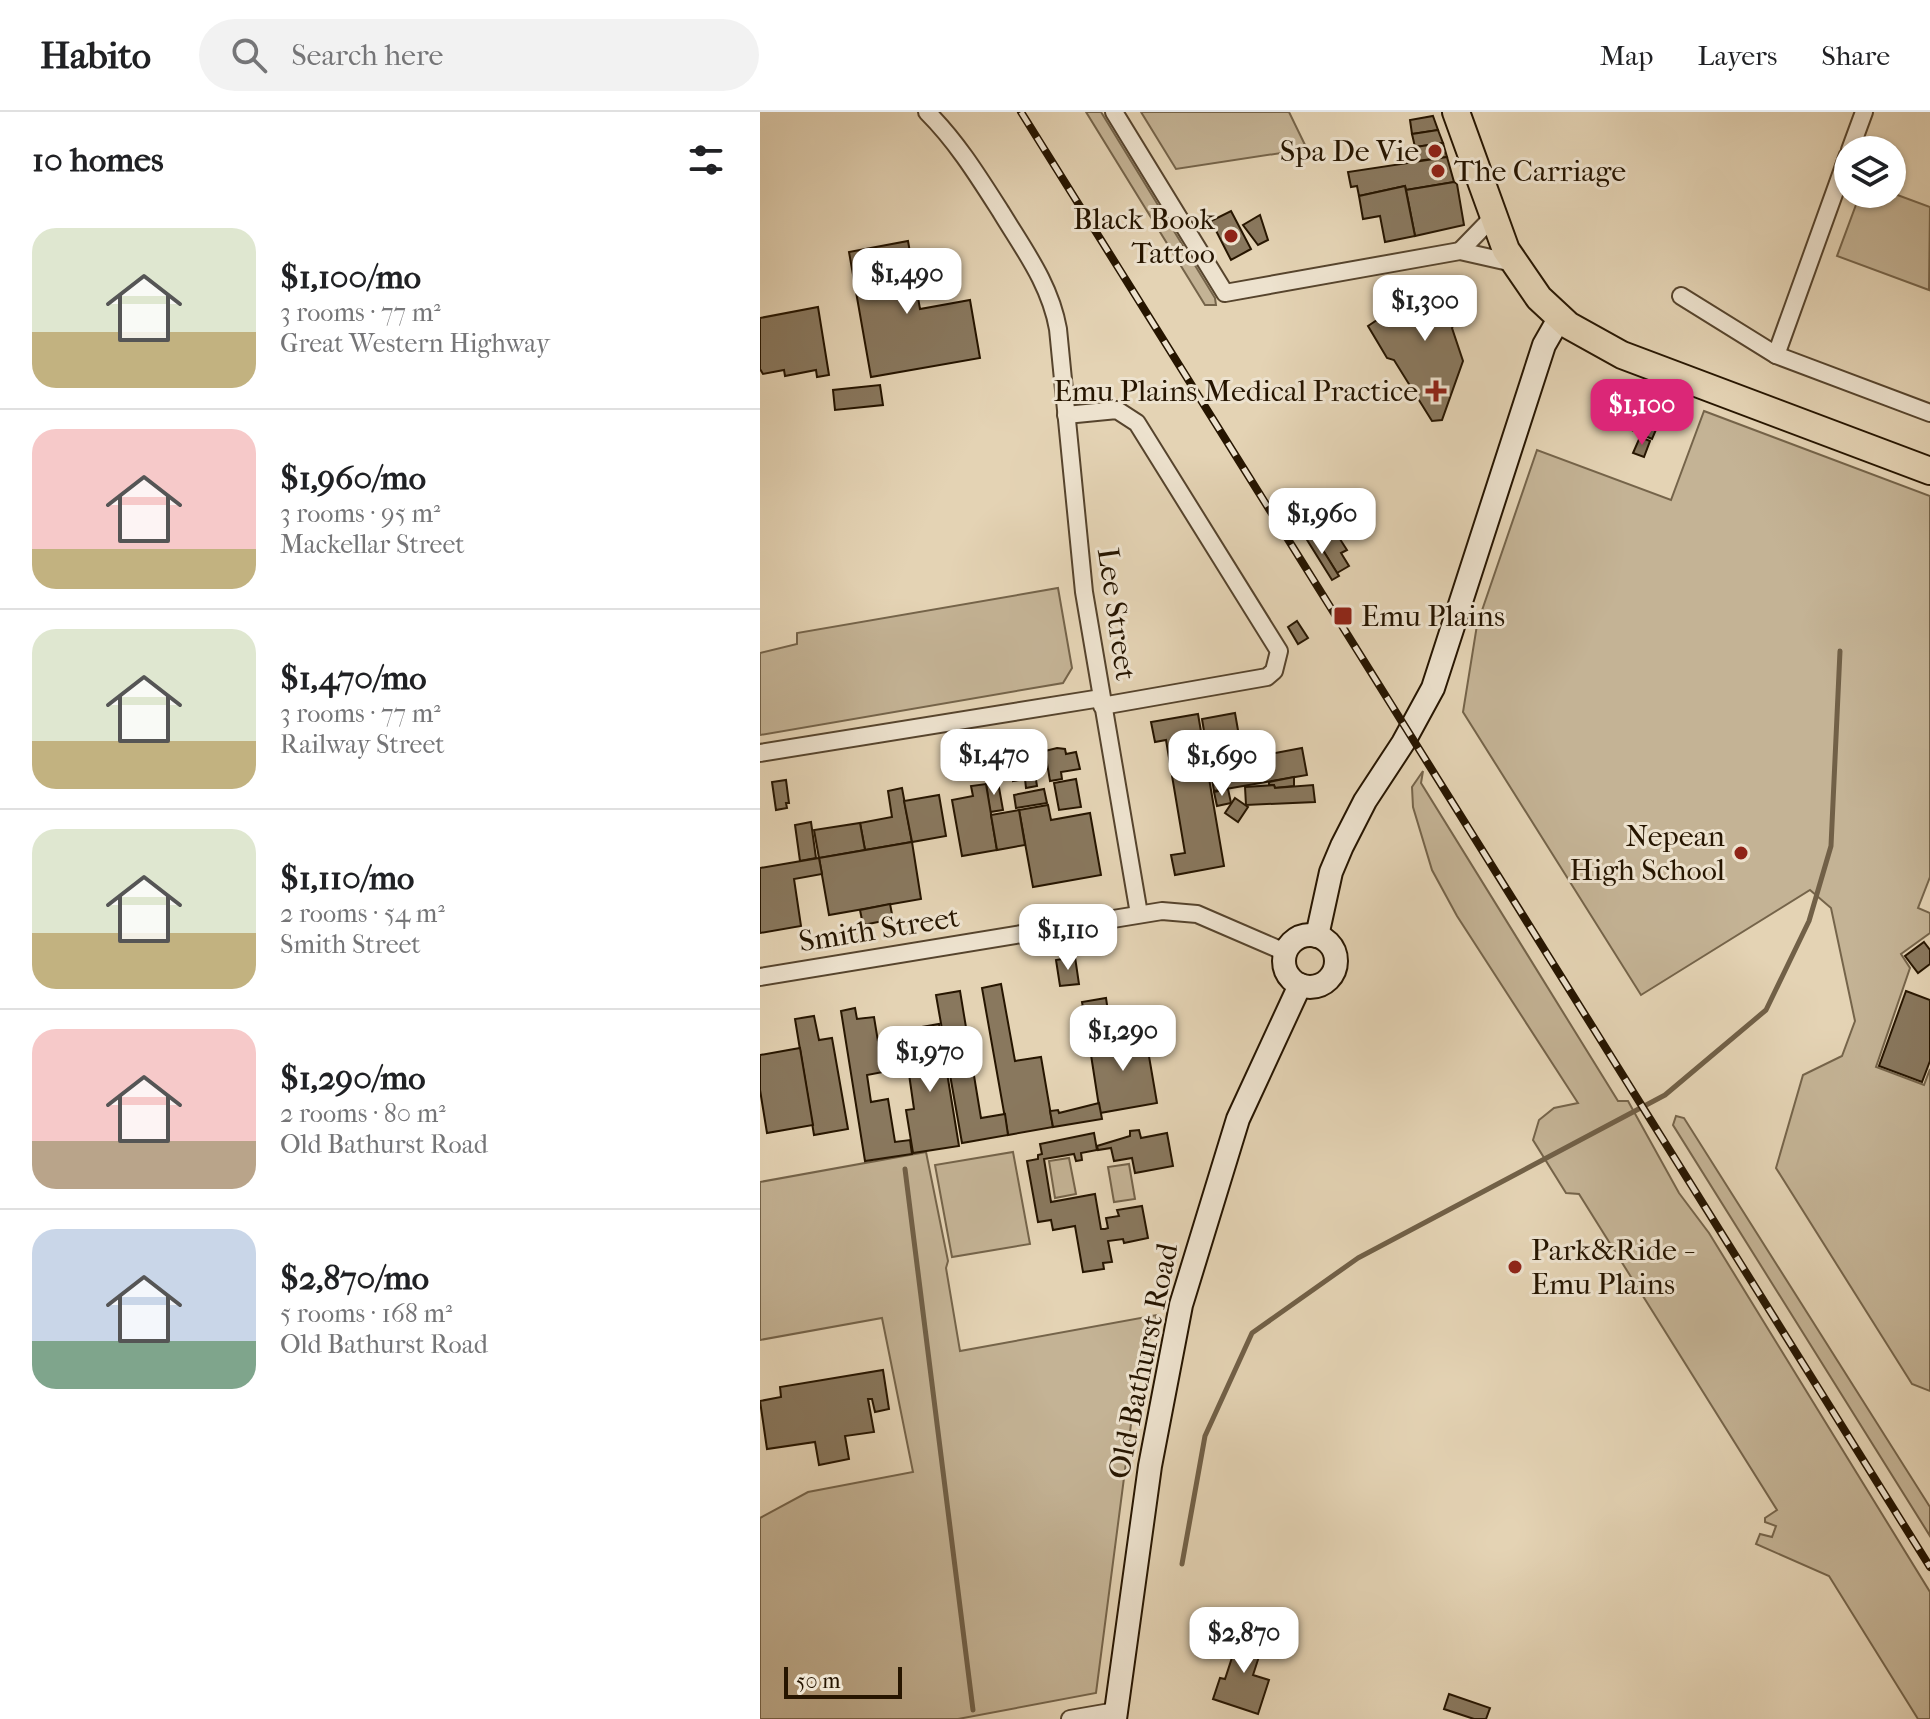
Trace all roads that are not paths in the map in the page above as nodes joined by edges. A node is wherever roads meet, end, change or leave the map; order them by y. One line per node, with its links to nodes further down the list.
1 (927, 112): 14 (street, Lee Street)
2 (1114, 112): 8 (street)
3 (1456, 112): 7 (highway)
4 (1864, 112): 5 (street)
5 (1855, 136)
6 (1834, 195): 12 (street)
7 (1492, 218): 8 (street); 9 (highway)
8 (1460, 251): 9 (street)
9 (1513, 263): 11 (highway)
10 (1681, 296): 12 (street)
11 (1560, 317): 15 (highway); 19 (main road)
12 (1776, 355): 13 (street)
13 (1930, 413)
14 (1066, 415): 16 (street, Lee Street); 16 (street)
15 (1930, 471)
16 (1101, 702): 17 (street); 18 (street, Lee Street)
17 (760, 753)
18 (1139, 914): 20 (street, Smith Street); 21 (street, Smith Street)
19 (1317, 936): 20 (main road); 22 (main road)
20 (1285, 952): 22 (main road)
21 (760, 977)
22 (1300, 985): 23 (main road, Old Bathurst Road)
23 (1115, 1715): 24 (street)
24 (1070, 1719)

